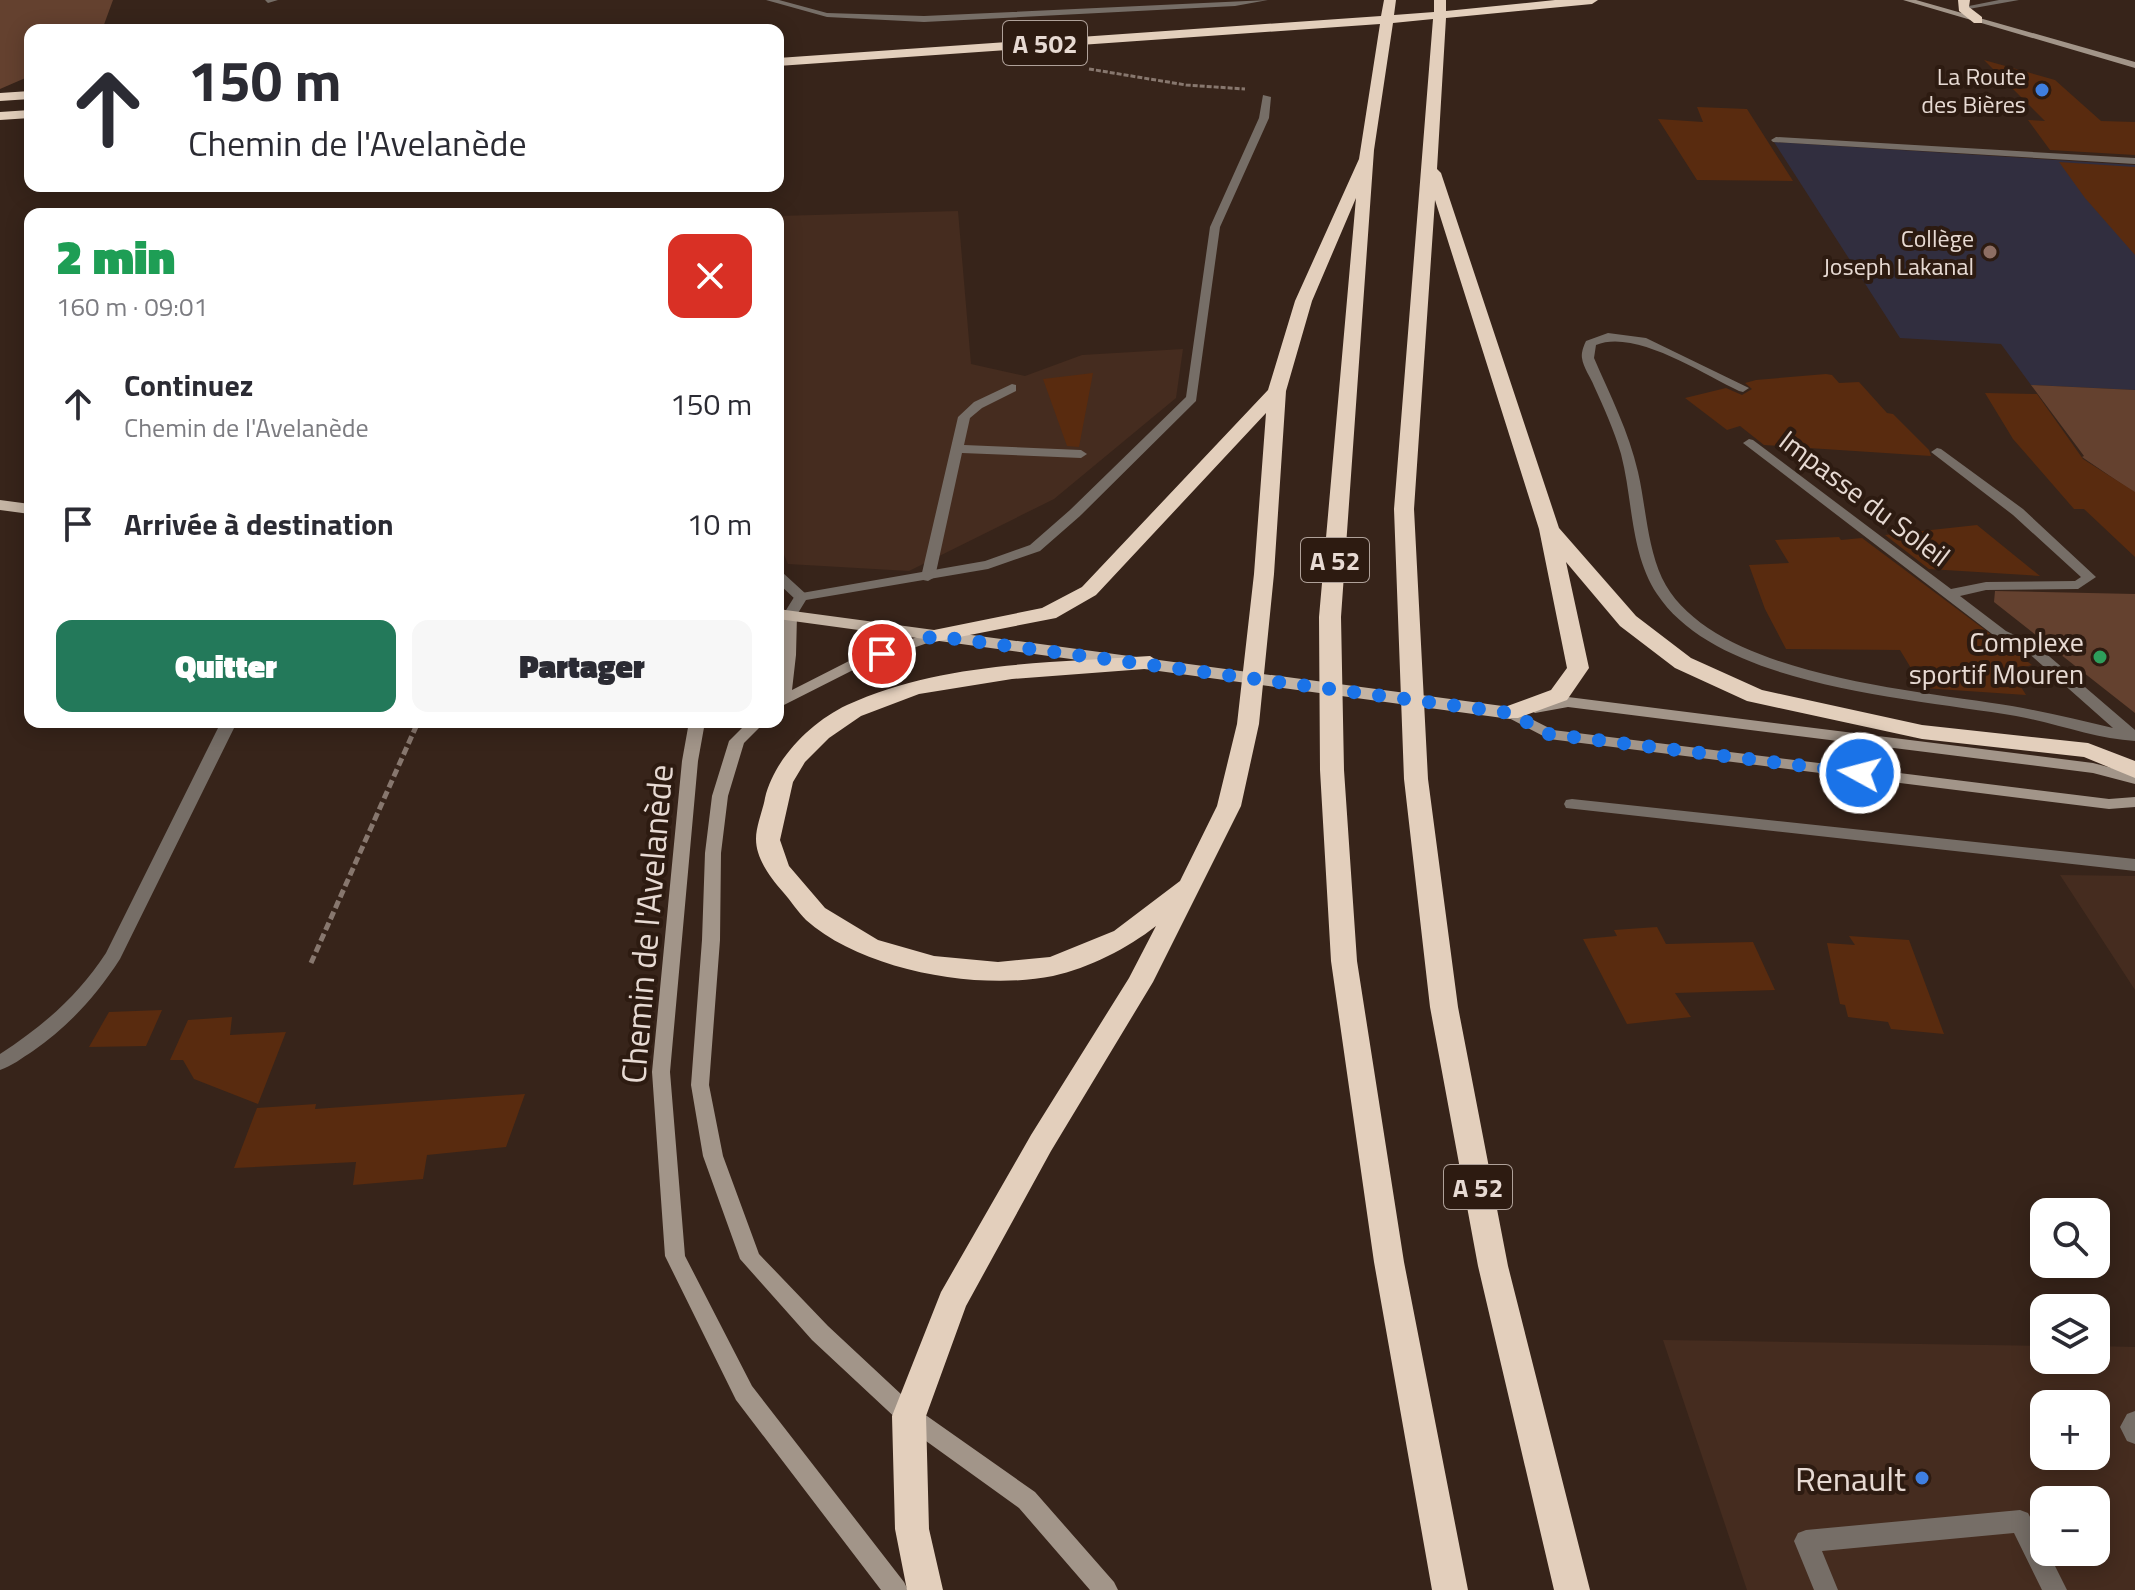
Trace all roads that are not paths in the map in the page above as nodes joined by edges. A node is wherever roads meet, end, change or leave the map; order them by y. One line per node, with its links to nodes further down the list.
1 (770, 0): 2 (street)
2 (1264, 0)
3 (1390, 0): 22 (highway, A 52)
4 (1440, 0): 23 (highway, A 52)
5 (1454, 0): 10 (highway)
6 (1592, 0): 14 (highway, A 502)
7 (1907, 0): 12 (main road)
8 (2015, 0): 9 (street)
9 (1963, 4): 12 (highway)
10 (1363, 7)
11 (1316, 10): 13 (highway, A 502)
12 (1978, 20): 15 (main road)
13 (1063, 27)
14 (784, 62)
15 (2135, 65)
16 (24, 95): 17 (highway)
17 (0, 97)
18 (1266, 97): 35 (street)
19 (24, 114): 20 (highway)
20 (0, 116)
21 (1776, 140): 24 (street)
22 (1366, 159): 27 (highway); 62 (highway, A 52)
23 (1430, 160): 34 (highway); 63 (highway, A 52)
24 (2135, 161)
25 (1012, 388): 29 (street)
26 (1743, 388): 48 (street)
27 (1277, 391): 41 (highway); 54 (highway)
28 (1749, 443): 37 (street, Impasse du Soleil)
29 (957, 449): 31 (street); 35 (street)
30 (1937, 452): 37 (street, Impasse du Soleil)
31 (1081, 454)
32 (0, 505): 33 (main road)
33 (24, 508)
34 (1549, 529): 44 (highway); 49 (highway)
35 (928, 577): 38 (street)
36 (784, 581): 38 (street)
37 (1949, 594): 48 (street, Impasse du Soleil)
38 (801, 597): 39 (street)
39 (784, 615)
40 (784, 617): 41 (main road)
41 (934, 636): 42 (main road); 43 (main road)
42 (1150, 663): 44 (main road); 54 (highway)
43 (784, 698)
44 (1510, 713): 50 (main road); 51 (main road)
45 (226, 728): 55 (street)
46 (696, 728): 59 (main road, Chemin de l'Avelanède)
47 (751, 728): 56 (main road, Chemin de l'Avelanède)
48 (2134, 737)
49 (2135, 770)
50 (2135, 779)
51 (2135, 802)
52 (1572, 804): 53 (street)
53 (2135, 865)
54 (1190, 886): 56 (highway)
55 (0, 1063)
56 (909, 1416): 60 (highway); 61 (main road, Chemin de l'Avelanède)
57 (2135, 1421): 58 (street)
58 (2135, 1434)
59 (896, 1590)
60 (925, 1590)
61 (1106, 1590)
62 (1450, 1590)
63 (1572, 1590)
64 (1826, 1590): 65 (street)
65 (2055, 1590)

